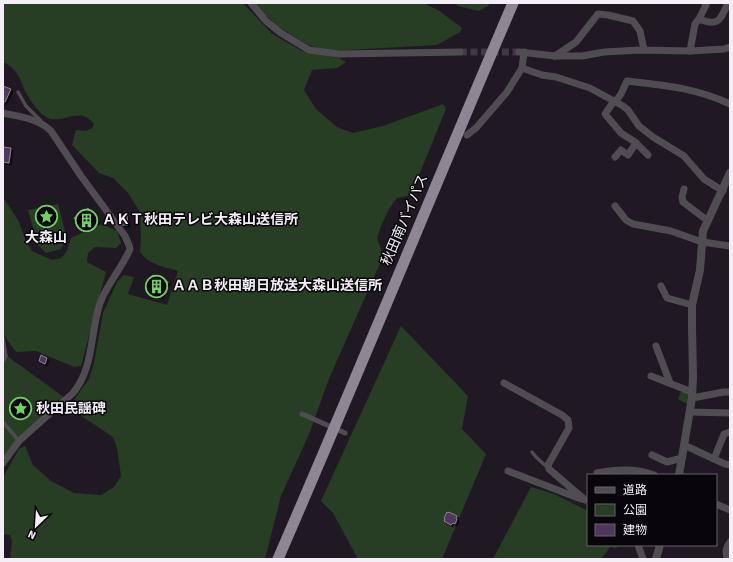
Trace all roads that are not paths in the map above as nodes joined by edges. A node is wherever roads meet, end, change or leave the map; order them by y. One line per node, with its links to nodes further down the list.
1 (251, 3): 9 (street)
2 (513, 3): 63 (highway, 秋田南バイパス)
3 (705, 3): 5 (street)
4 (728, 3): 5 (street)
5 (699, 19): 8 (street)
6 (730, 47): 8 (street)
7 (644, 50): 8 (street); 10 (street); 10 (street)
8 (690, 51)
9 (460, 52)
10 (555, 56): 11 (street)
11 (522, 68): 13 (street); 17 (street)
12 (18, 92): 16 (lane)
13 (614, 101): 14 (street); 18 (street); 23 (street)
14 (730, 104)
15 (3, 113): 16 (street)
16 (44, 125): 44 (street)
17 (467, 135)
18 (636, 144): 19 (street); 20 (street)
19 (648, 155)
20 (615, 157)
21 (730, 173): 23 (street)
22 (684, 189): 25 (street)
23 (723, 191): 25 (street)
24 (615, 206): 26 (street)
25 (708, 221): 26 (street)
26 (702, 242): 27 (street); 29 (street)
27 (730, 246)
28 (661, 286): 29 (street)
29 (692, 305): 37 (street)
30 (3, 338): 32 (lane)
31 (656, 346): 35 (street)
32 (3, 361)
33 (651, 376): 35 (street)
34 (504, 383): 52 (street)
35 (670, 383): 37 (street)
36 (730, 392): 37 (street)
37 (692, 395): 38 (street)
38 (690, 412): 39 (street); 45 (street)
39 (730, 413)
40 (302, 414): 42 (street)
41 (3, 422): 44 (lane)
42 (345, 432)
43 (730, 432): 49 (street)
44 (19, 441): 50 (street)
45 (684, 444): 48 (street); 49 (street)
46 (532, 452): 52 (lane)
47 (652, 455): 48 (street)
48 (682, 458): 56 (street)
49 (714, 459): 51 (street)
50 (3, 463)
51 (730, 465)
52 (549, 469): 57 (street)
53 (508, 471): 57 (street)
54 (597, 473): 55 (street)
55 (651, 474)
56 (678, 474)
57 (586, 501)
58 (717, 504): 59 (street)
59 (730, 510)
60 (730, 542): 66 (street)
61 (638, 546): 64 (street)
62 (660, 546): 65 (street)
63 (278, 559)
64 (643, 559)
65 (656, 559)
66 (727, 559)

